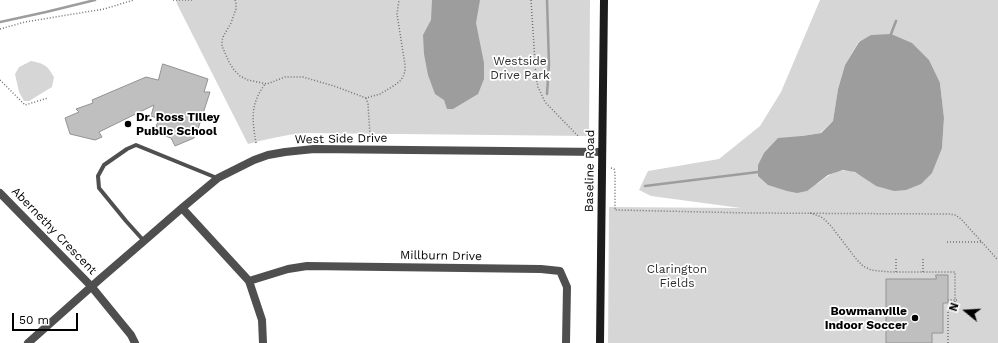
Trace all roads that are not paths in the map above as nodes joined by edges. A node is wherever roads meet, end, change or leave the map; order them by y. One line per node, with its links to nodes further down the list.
1 (604, 0): 2 (street, Baseline Road)
2 (602, 152): 3 (street, West Side Drive); 13 (street, Baseline Road)
3 (218, 178): 5 (street, West Side Drive); 6 (lane)
4 (0, 193): 8 (street, Abernethy Crescent)
5 (182, 208): 6 (street, West Side Drive); 7 (street)
6 (144, 242): 8 (street, West Side Drive)
7 (249, 282): 11 (street); 12 (street, Millburn Drive)
8 (91, 286): 9 (street, West Side Drive); 10 (street, Abernethy Crescent)
9 (28, 343)
10 (135, 343)
11 (262, 343)
12 (566, 343)
13 (600, 343)

